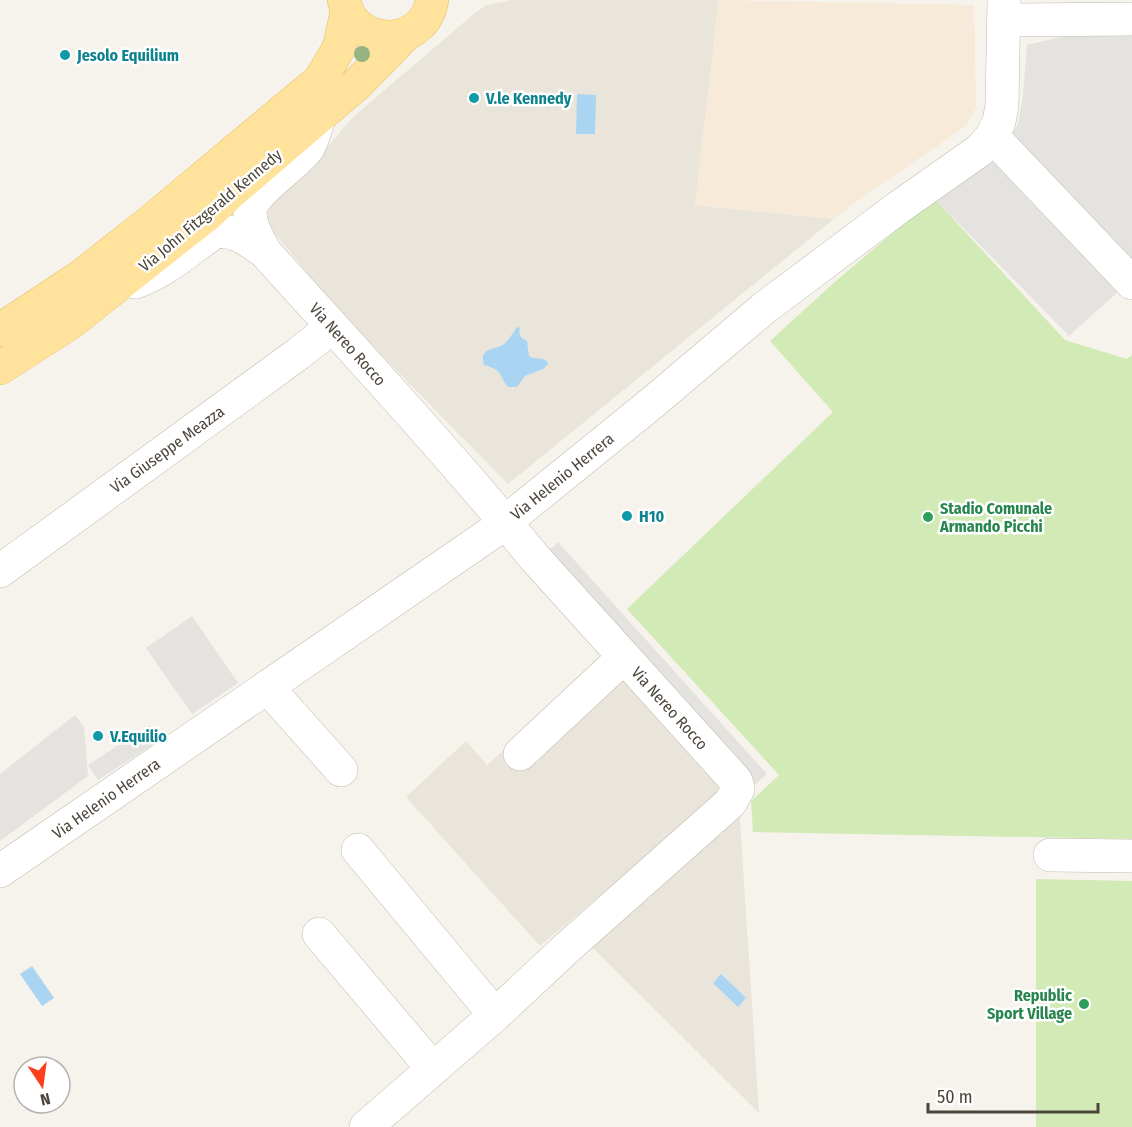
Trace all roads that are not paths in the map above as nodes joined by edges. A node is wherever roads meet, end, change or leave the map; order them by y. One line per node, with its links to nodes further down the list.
1 (456, 0): 4 (main road)
2 (345, 3): 4 (main road); 12 (main road, Via John Fitzgerald Kennedy)
3 (1004, 10): 5 (street); 7 (street, Via Helenio Herrera)
4 (422, 17): 6 (main road, Via John Fitzgerald Kennedy)
5 (1132, 20)
6 (319, 117): 8 (street, Via Nereo Rocco); 10 (main road, Via John Fitzgerald Kennedy)
7 (992, 136): 9 (street); 14 (street, Via Helenio Herrera)
8 (265, 252): 10 (street, Via Nereo Rocco); 11 (street, Via Nereo Rocco)
9 (1132, 284)
10 (103, 297): 13 (main road, Via John Fitzgerald Kennedy)
11 (332, 327): 14 (street, Via Nereo Rocco); 15 (street, Via Giuseppe Meazza)
12 (0, 330)
13 (0, 368)
14 (505, 522): 16 (street, Via Nereo Rocco); 17 (street, Via Helenio Herrera)
15 (0, 570)
16 (624, 657): 18 (street); 25 (street, Via Nereo Rocco)
17 (267, 687): 19 (street); 23 (street, Via Helenio Herrera)
18 (520, 754)
19 (341, 770)
20 (358, 850): 25 (street)
21 (1050, 855): 22 (street)
22 (1132, 856)
23 (0, 871)
24 (319, 934): 26 (street)
25 (495, 1015): 26 (street, Via Nereo Rocco)
26 (433, 1069): 27 (street, Via Nereo Rocco)
27 (366, 1127)

